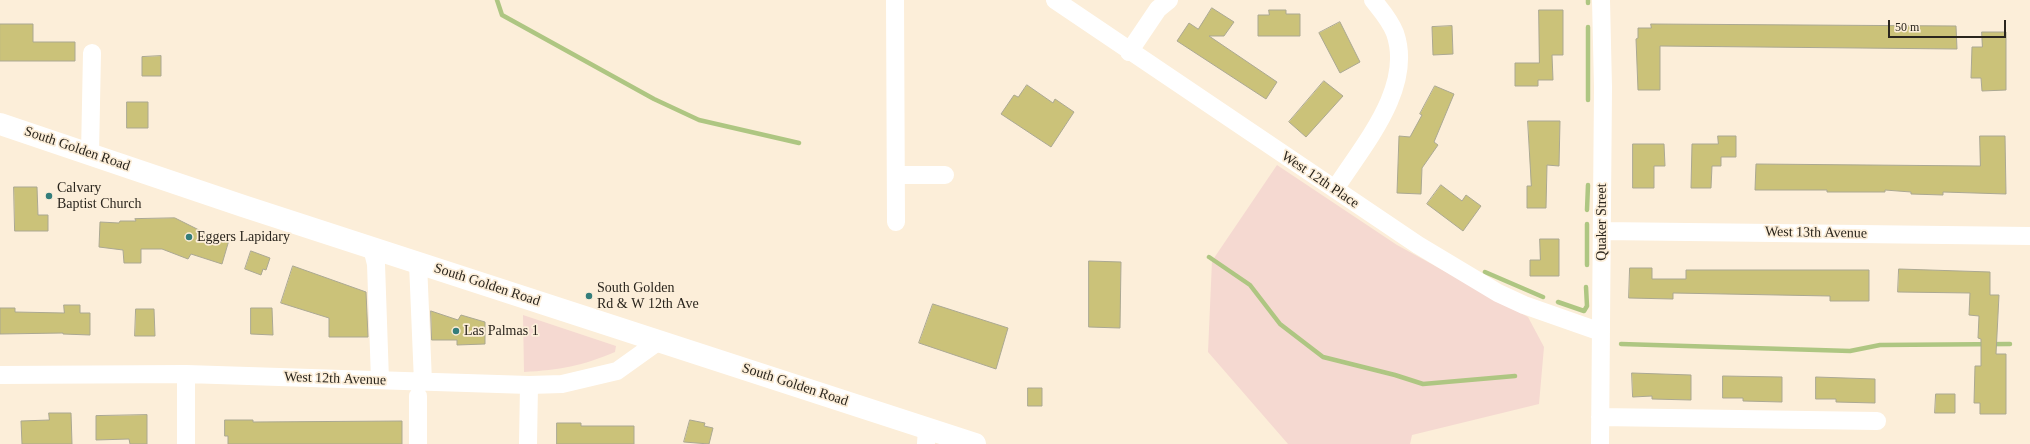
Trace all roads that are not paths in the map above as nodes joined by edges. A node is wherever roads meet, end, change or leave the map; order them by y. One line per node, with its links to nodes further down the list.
1 (895, 0): 10 (street)
2 (1054, 0): 6 (street, West 12th Place)
3 (1169, 0): 6 (street)
4 (1373, 0): 12 (street)
5 (1601, 0): 14 (street, Quaker Street)
6 (1129, 52): 12 (street, West 12th Place)
7 (92, 53): 9 (street)
8 (0, 124): 9 (main road, South Golden Road)
9 (90, 154): 16 (main road, South Golden Road)
10 (896, 175): 11 (street); 13 (street)
11 (945, 175)
12 (1335, 189): 18 (street, West 12th Place)
13 (896, 222)
14 (1602, 231): 15 (street, West 13th Avenue); 18 (street, Quaker Street)
15 (2030, 236)
16 (372, 248): 17 (main road, South Golden Road); 22 (street)
17 (418, 263): 19 (main road, South Golden Road); 24 (street)
18 (1601, 332): 25 (street, Quaker Street)
19 (659, 341): 23 (street, West 12th Avenue); 27 (main road, South Golden Road)
20 (186, 374): 21 (street, West 12th Avenue); 22 (street, West 12th Avenue); 28 (street)
21 (0, 375)
22 (380, 380): 24 (street, West 12th Avenue)
23 (529, 385): 24 (street, West 12th Avenue); 30 (street)
24 (420, 389): 29 (street)
25 (1600, 417): 26 (street); 32 (street, Quaker Street)
26 (1878, 421)
27 (926, 436): 31 (main road, South Golden Road)
28 (186, 444)
29 (418, 444)
30 (528, 444)
31 (975, 444)
32 (1600, 444)

